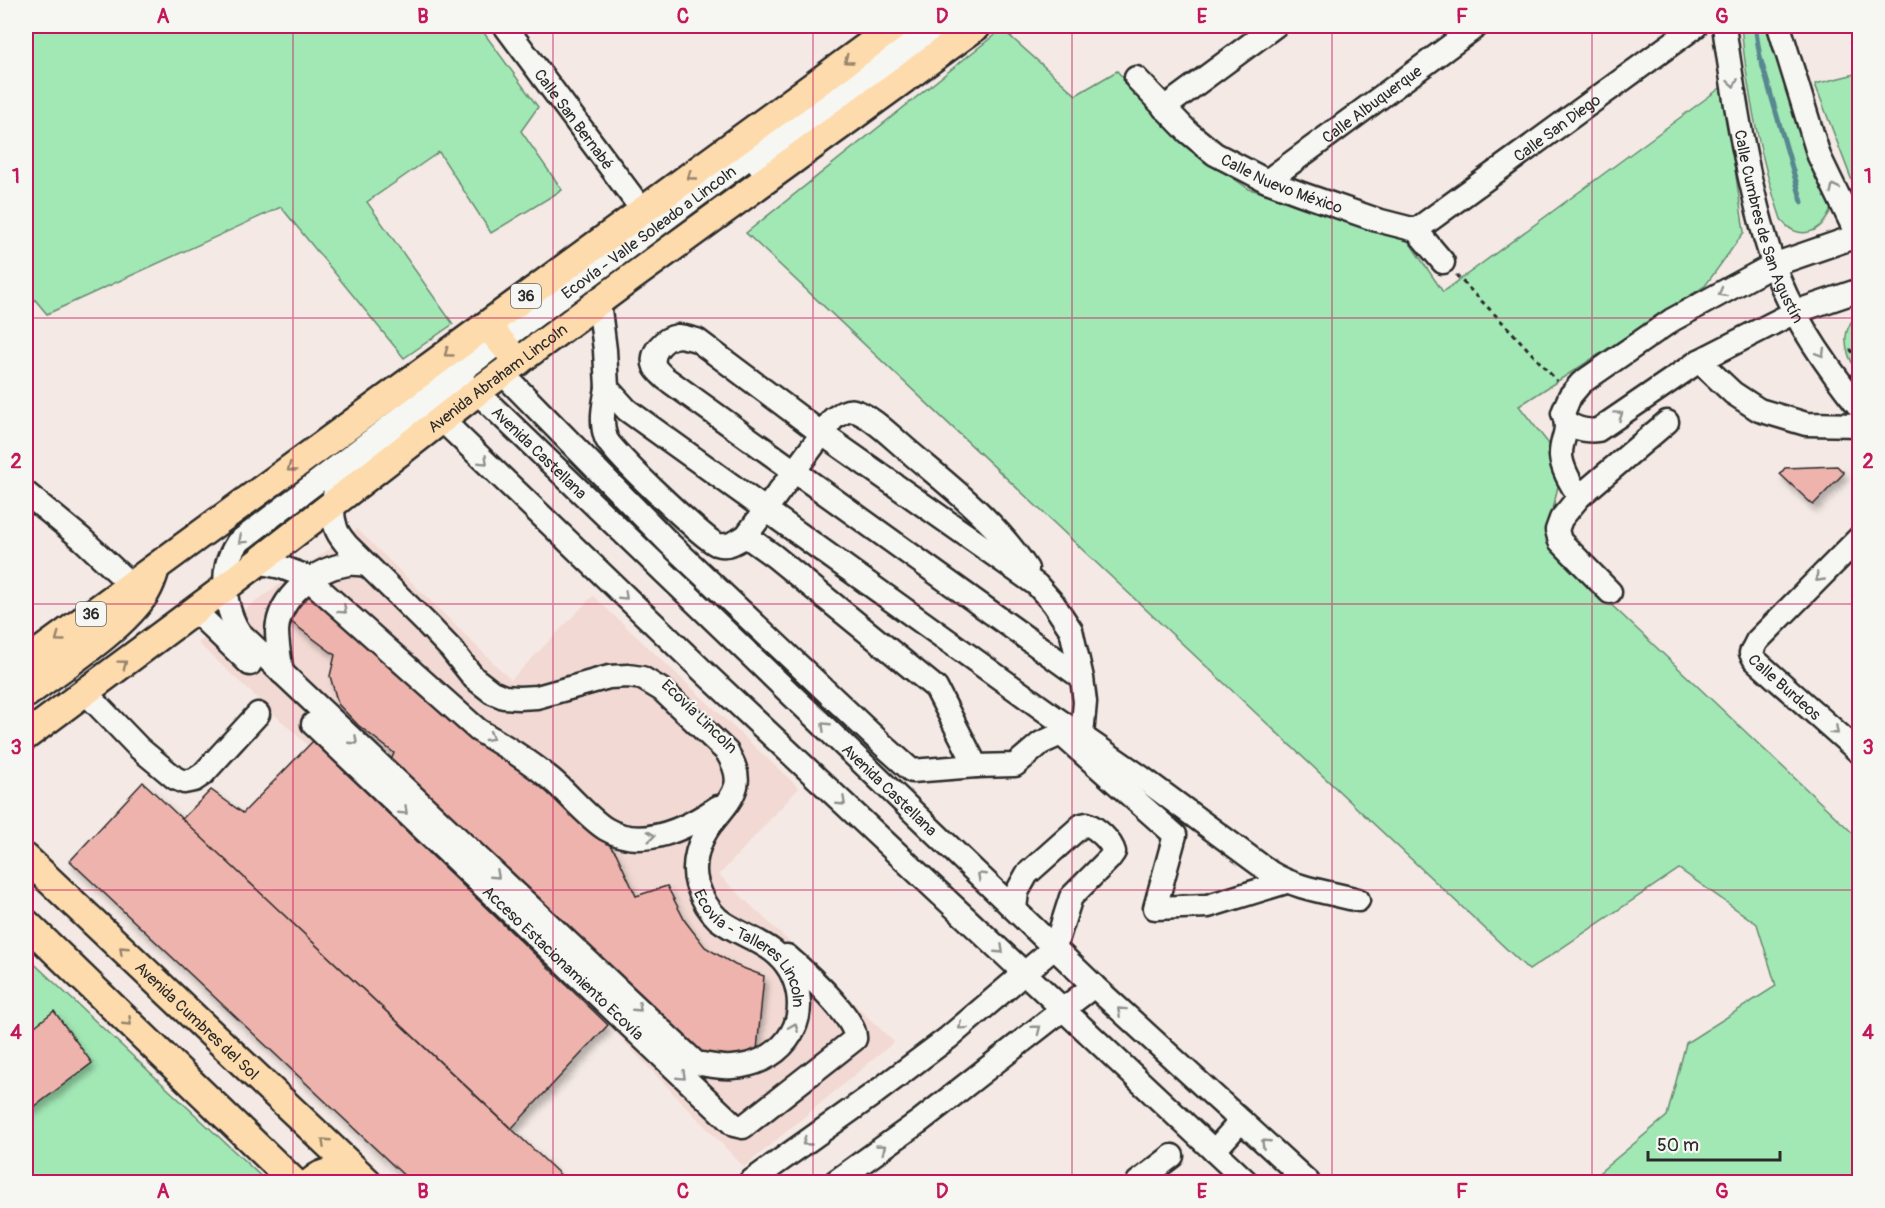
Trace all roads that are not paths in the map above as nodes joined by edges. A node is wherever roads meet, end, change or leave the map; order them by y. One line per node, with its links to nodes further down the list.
1 (505, 26): 14 (street, Calle San Bernabé)
2 (895, 26): 14 (main road, 36, one-way to 14)
3 (927, 26): 22 (street, Ecovía - Valle Soleado a Lincoln)
4 (952, 26): 22 (street)
5 (977, 26): 20 (main road, Avenida Abraham Lincoln / 36)
6 (1275, 26): 12 (street)
7 (1478, 26): 13 (street, Calle Albuquerque)
8 (1696, 26): 15 (street, Calle San Diego)
9 (1724, 26): 18 (street, Calle Cumbres de San Agustín, one-way to 18)
10 (1781, 26): 16 (street, one-way to 10)
11 (1136, 78): 12 (street, Calle Nuevo México)
12 (1164, 108): 13 (street, Calle Nuevo México)
13 (1267, 181): 15 (street, Calle Nuevo México)
14 (643, 211): 22 (main road, 36)
15 (1416, 231): 17 (street)
16 (1859, 237): 18 (street)
17 (1443, 262)
18 (1773, 265): 21 (street, Calle Cumbres de San Agustín); 29 (street, one-way to 29)
19 (1860, 290): 21 (street)
20 (599, 302): 22 (main road, Avenida Abraham Lincoln / 36); 24 (street)
21 (1796, 312): 23 (street); 26 (street, Calle Cumbres de San Agustín, one-way to 26)
22 (504, 351): 25 (main road, Avenida Abraham Lincoln / 36); 35 (street); 41 (main road, 36, one-way to 41); 45 (street, Ecovía - Valle Soleado a Lincoln, one-way to 45); 57 (street)
23 (1699, 361): 29 (street, one-way to 23); 30 (street)
24 (608, 388): 36 (street); 37 (street)
25 (477, 393): 27 (main road, Avenida Abraham Lincoln / 36); 62 (street, Avenida Castellana, one-way to 25)
26 (1860, 408)
27 (442, 420): 35 (main road, Avenida Abraham Lincoln / 36); 66 (street, one-way to 66)
28 (1667, 422): 34 (street)
29 (1567, 423): 34 (street)
30 (1860, 425)
31 (821, 433): 32 (street); 32 (street); 44 (street); 44 (street)
32 (794, 469): 36 (street); 50 (street)
33 (26, 494): 43 (street)
34 (1579, 497): 46 (street)
35 (338, 501): 39 (main road, Avenida Abraham Lincoln / 36); 40 (street, Ecovía - Talleres Lincoln); 58 (street, Ecovía Lincoln)
36 (766, 510): 37 (street); 54 (street)
37 (746, 536): 57 (street)
38 (1860, 537): 56 (street, Calle Burdeos, one-way to 56)
39 (257, 562): 42 (street); 45 (main road, Avenida Abraham Lincoln / 36)
40 (366, 565): 42 (street); 58 (street, Ecovía - Talleres Lincoln)
41 (157, 566): 43 (main road, 36); 52 (main road)
42 (309, 580): 49 (street); 58 (street, one-way to 58)
43 (131, 585): 48 (main road, 36, one-way to 48)
44 (1037, 585): 50 (street)
45 (226, 587): 47 (main road, Avenida Abraham Lincoln / 36); 49 (street, Ecovía - Talleres Lincoln)
46 (1610, 592)
47 (195, 611): 51 (main road, Avenida Abraham Lincoln / 36, one-way to 47); 64 (street, Acceso Estacionamiento Ecovía, one-way to 64)
48 (26, 662)
49 (282, 673): 58 (street, Ecovía - Talleres Lincoln, one-way to 58)
50 (1082, 678): 54 (street)
51 (85, 692): 53 (street); 55 (main road, Avenida Abraham Lincoln / 36)
52 (26, 694)
53 (258, 714)
54 (1082, 735): 60 (street)
55 (26, 736)
56 (1860, 753)
57 (976, 766): 60 (street)
58 (736, 794): 64 (street, Ecovía Lincoln)
59 (26, 858): 75 (main road, Avenida Cumbres del Sol, one-way to 59)
60 (1286, 882): 61 (street)
61 (1358, 900)
62 (1015, 909): 65 (street, Avenida Castellana); 65 (street)
63 (26, 923): 72 (main road, one-way to 72)
64 (776, 946)
65 (1055, 947): 66 (street); 67 (street, Avenida Castellana)
66 (1025, 973): 68 (street); 76 (street, one-way to 76)
67 (1094, 986): 68 (street); 69 (street, Avenida Castellana, one-way to 67)
68 (1062, 1010): 70 (street); 77 (street, one-way to 68)
69 (1242, 1121): 70 (street); 80 (street, Avenida Castellana, one-way to 69)
70 (1214, 1151): 79 (street)
71 (1172, 1156): 78 (street)
72 (294, 1182)
73 (311, 1182): 74 (main road)
74 (347, 1182)
75 (368, 1182)
76 (750, 1182)
77 (835, 1182)
78 (1138, 1182)
79 (1246, 1182)
80 (1308, 1182)

